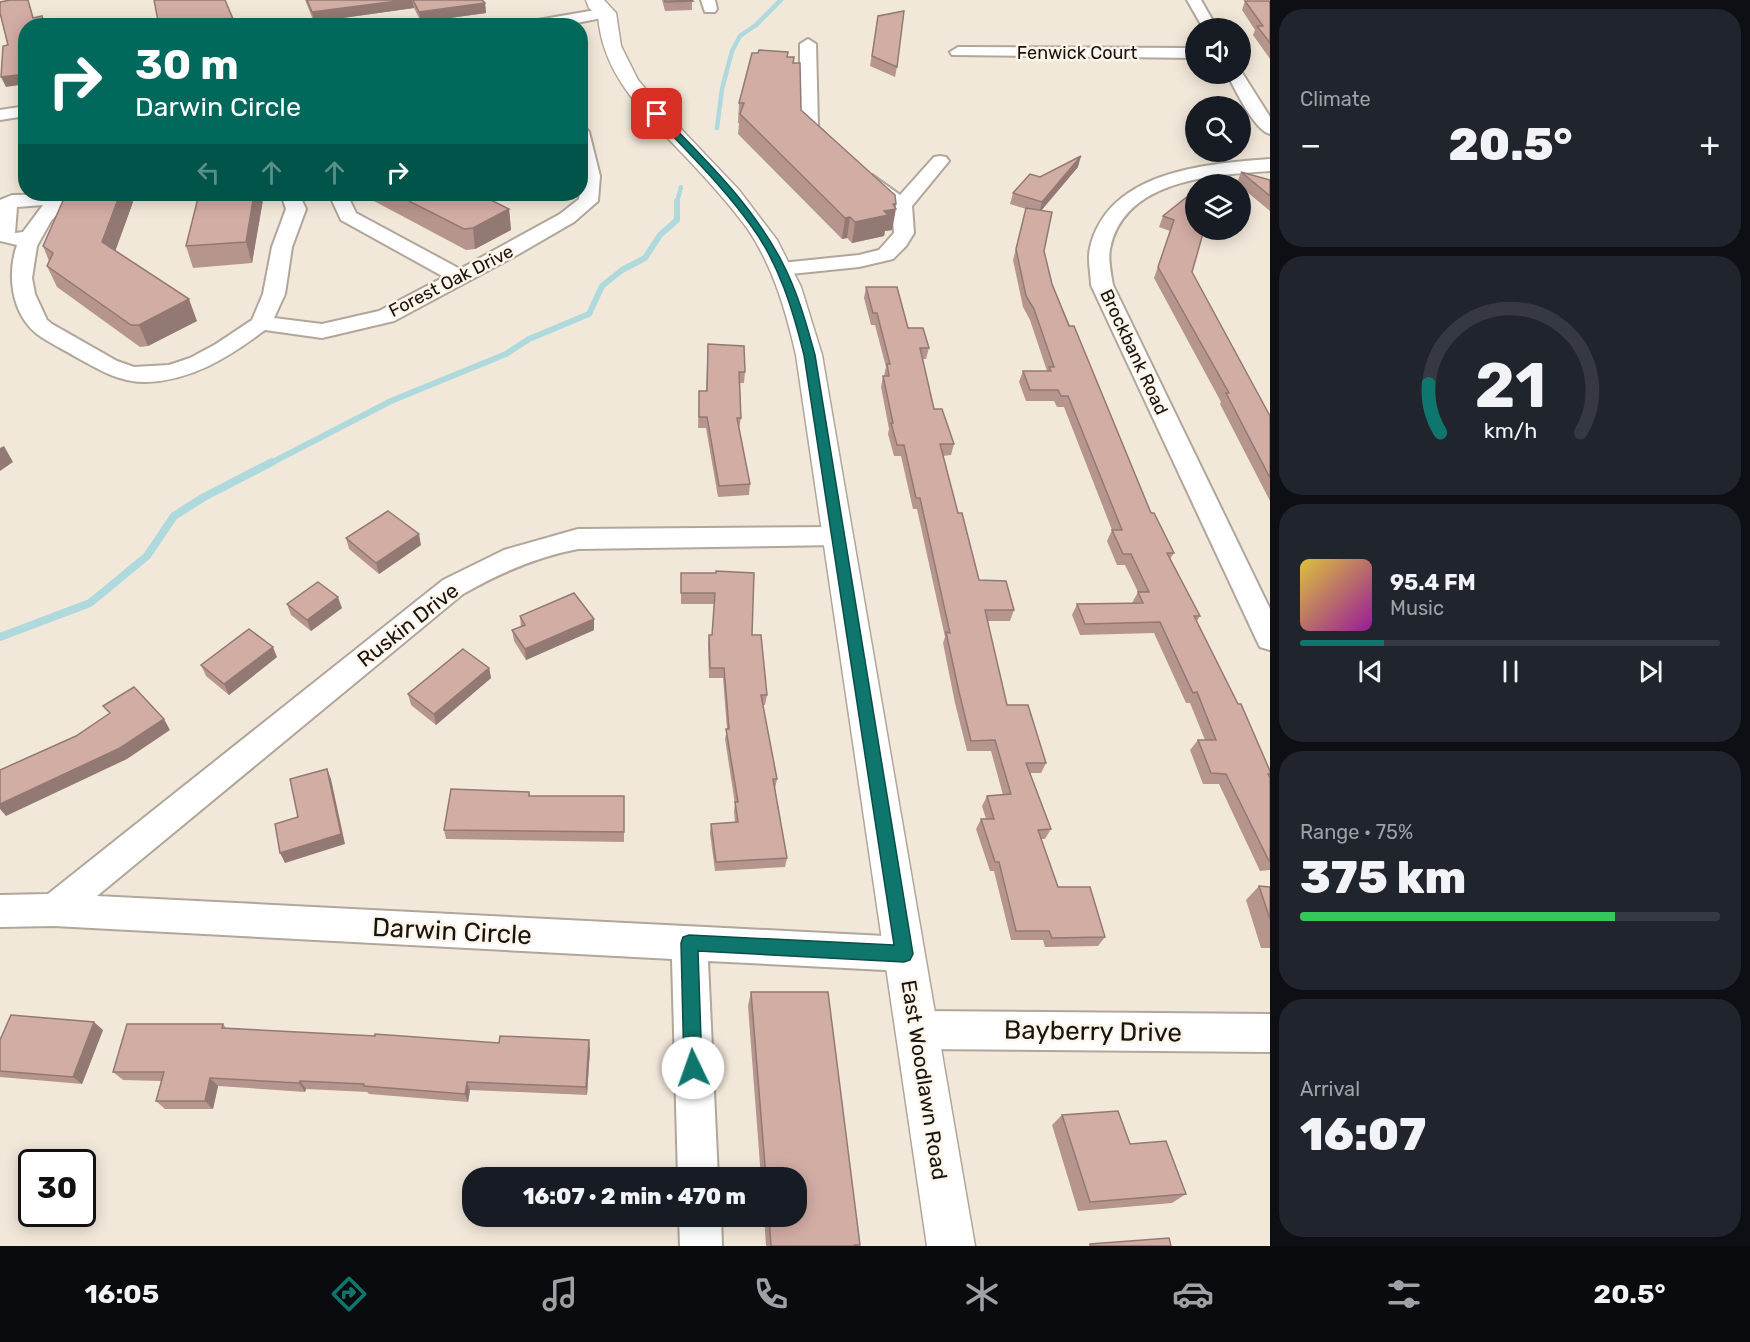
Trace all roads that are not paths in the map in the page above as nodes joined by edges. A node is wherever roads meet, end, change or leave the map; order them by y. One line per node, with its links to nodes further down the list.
1 (1194, 0): 4 (street)
2 (606, 4): 3 (street); 23 (main road, East Woodlawn Road)
3 (559, 18)
4 (1204, 18)
5 (808, 44): 21 (street)
6 (958, 52): 7 (street, Fenwick Court)
7 (1185, 53)
8 (1241, 84): 11 (street)
9 (18, 113): 10 (street)
10 (0, 116)
11 (1270, 129)
12 (940, 161): 21 (street)
13 (588, 164): 20 (street, Forest Oak Drive)
14 (1270, 165): 27 (street, Brockbank Road)
15 (18, 200): 22 (street)
16 (57, 201): 22 (street)
17 (293, 201): 25 (street)
18 (341, 201): 24 (street)
19 (588, 201): 24 (street, Forest Oak Drive)
20 (588, 201)
21 (902, 206): 23 (street)
22 (30, 238): 25 (street)
23 (781, 269): 26 (main road, East Woodlawn Road)
24 (460, 277): 25 (street, Forest Oak Drive)
25 (261, 323)
26 (838, 536): 28 (street, Ruskin Drive); 31 (main road, East Woodlawn Road)
27 (1270, 639)
28 (54, 910): 29 (street, Darwin Circle); 30 (street, Darwin Circle)
29 (0, 911)
30 (689, 943): 31 (street, Darwin Circle); 34 (street)
31 (904, 954): 32 (main road, East Woodlawn Road)
32 (916, 1030): 33 (street, Bayberry Drive); 37 (main road, East Woodlawn Road)
33 (1270, 1033)
34 (698, 1167)
35 (700, 1227): 36 (street)
36 (701, 1246)
37 (951, 1246)

